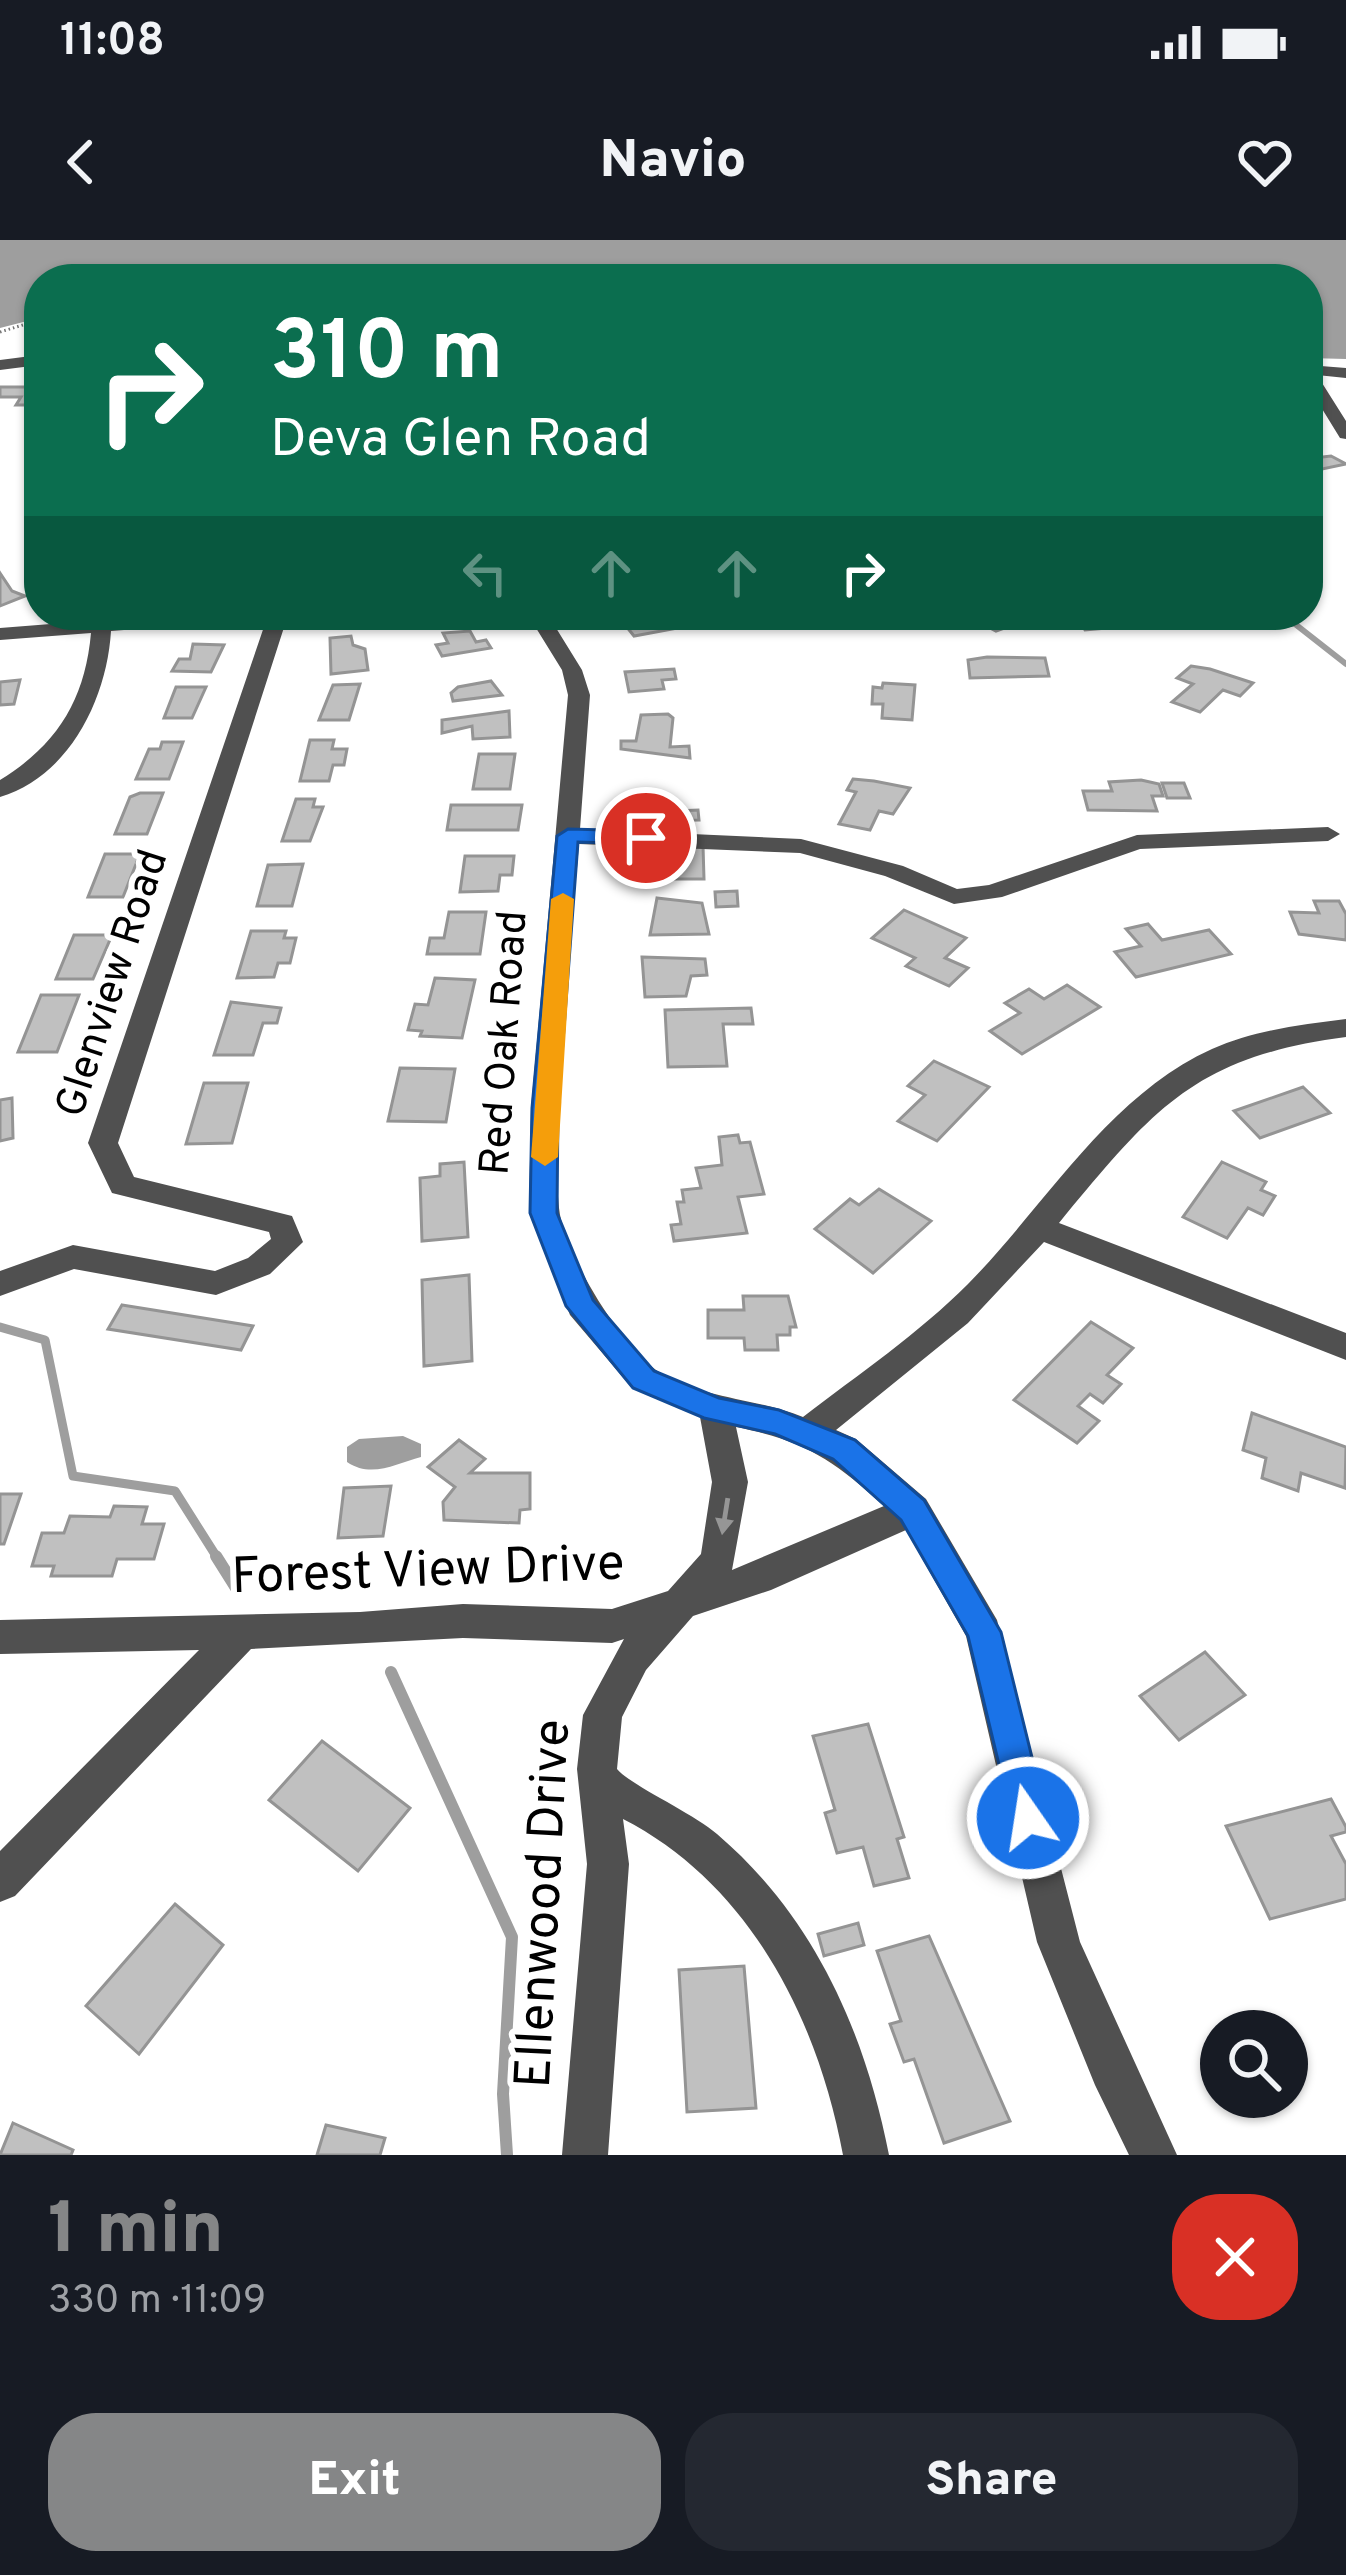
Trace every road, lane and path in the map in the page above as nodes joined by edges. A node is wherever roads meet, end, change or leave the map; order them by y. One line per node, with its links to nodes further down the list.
1 (1323, 396): 2 (street)
2 (1346, 434)
3 (50, 630): 7 (street)
4 (101, 630): 8 (street)
5 (273, 630): 13 (street, Glenview Road)
6 (547, 630): 10 (street, Red Oak Road)
7 (0, 634)
8 (0, 790)
9 (1328, 834): 10 (street)
10 (568, 836): 15 (street, Red Oak Road)
11 (1346, 1028): 12 (street)
12 (1036, 1227): 14 (street); 16 (street)
13 (0, 1284)
14 (1346, 1347)
15 (715, 1409): 16 (street, Red Oak Road); 18 (street, one-way to 18)
16 (807, 1434): 17 (street, Red Oak Road)
17 (913, 1510): 18 (street, Forest View Drive); 25 (street, Red Oak Road)
18 (675, 1607): 19 (street, Forest View Drive); 21 (street, Ellenwood Drive)
19 (242, 1632): 20 (street, Forest View Drive); 22 (street)
20 (0, 1637)
21 (599, 1785): 23 (street, Ellenwood Drive); 24 (street)
22 (0, 1881)
23 (585, 2155)
24 (866, 2155)
25 (1154, 2155)

